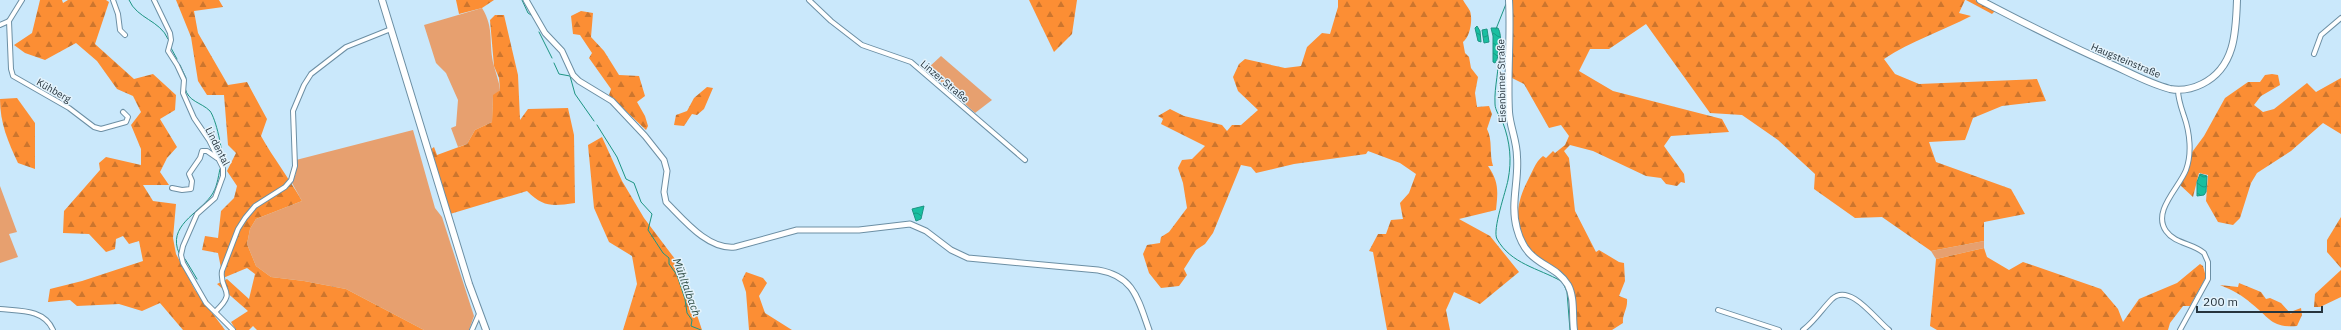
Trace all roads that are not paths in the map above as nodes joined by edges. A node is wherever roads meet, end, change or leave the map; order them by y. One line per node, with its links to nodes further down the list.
1 (22, 0): 11 (street)
2 (113, 0): 14 (street)
3 (154, 0): 18 (street, Lindental)
4 (382, 0): 13 (main road)
5 (526, 0): 29 (street)
6 (809, 0): 19 (street, Linzer Straße)
7 (1509, 0): 30 (main road, Eisenbirner Straße)
8 (1980, 0): 16 (main road, Haugsteinstraße)
9 (2237, 0): 16 (main road, Haugsteinstraße)
10 (2341, 18): 15 (street)
11 (9, 21): 12 (street); 17 (street, Kühberg)
12 (0, 25)
13 (391, 29): 23 (street); 24 (main road)
14 (125, 35)
15 (2314, 54)
16 (2178, 90): 34 (street)
17 (123, 112)
18 (218, 160): 20 (street); 23 (street, Lindental)
19 (1024, 160)
20 (172, 188)
21 (0, 309): 25 (street)
22 (1718, 310): 31 (street)
23 (216, 312): 26 (street, Lindental)
24 (479, 314): 27 (street); 28 (main road)
25 (53, 330)
26 (233, 330)
27 (472, 330)
28 (486, 330)
29 (1149, 330)
30 (1574, 330)
31 (1779, 330)
32 (1803, 330): 33 (street)
33 (1889, 330)
34 (2180, 330)

